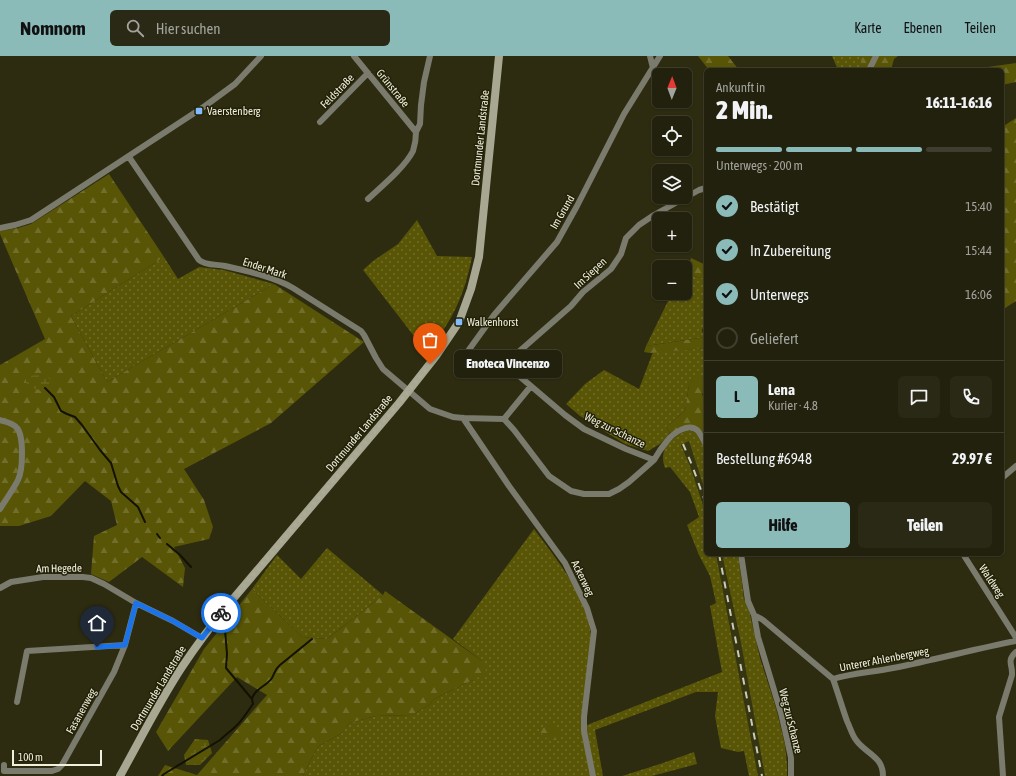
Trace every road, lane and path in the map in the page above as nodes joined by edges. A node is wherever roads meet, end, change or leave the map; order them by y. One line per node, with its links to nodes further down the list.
1 (261, 56): 14 (street)
2 (354, 56): 11 (street, Grünstraße)
3 (430, 56): 13 (street, Grünstraße)
4 (499, 56): 20 (main road, Dortmunder Landstraße)
5 (650, 56): 8 (street)
6 (660, 56): 8 (street, Im Grund)
7 (876, 56): 9 (street)
8 (653, 68)
9 (870, 68)
10 (652, 70): 18 (street, Im Grund)
11 (368, 73): 12 (street, Feldstraße); 13 (street, Grünstraße)
12 (320, 122)
13 (416, 132): 16 (street, Grünstraße)
14 (129, 157): 17 (street); 20 (street, Ender Mark)
15 (704, 189): 18 (street, Im Siepen)
16 (368, 199)
17 (0, 228)
18 (505, 364): 19 (street, Weg zur Schanze)
19 (531, 386): 22 (street); 25 (street, Weg zur Schanze)
20 (409, 390): 21 (street, Ender Mark); 36 (main road, Dortmunder Landstraße)
21 (463, 418): 22 (street, Ender Mark); 44 (street, Ackerweg)
22 (504, 419): 25 (street)
23 (0, 420): 28 (street)
24 (704, 442): 25 (street, Weg zur Schanze)
25 (654, 460)
26 (1016, 466): 27 (street)
27 (1004, 476)
28 (0, 509)
29 (741, 556): 35 (street, Weg zur Schanze)
30 (964, 556): 37 (street, Waldweg)
31 (11, 582): 32 (street); 33 (street, Am Hegede); 34 (street, Am Hegede)
32 (0, 583)
33 (0, 588)
34 (136, 603): 36 (street, Am Hegede); 38 (street, Fasanenweg)
35 (754, 615): 40 (street, Unterer Ahlenbergweg); 45 (street, Weg zur Schanze)
36 (202, 638): 43 (main road, Dortmunder Landstraße)
37 (1016, 640): 40 (street, Unterer Ahlenbergweg)
38 (125, 645): 41 (street); 42 (street, Fasanenweg)
39 (1016, 652): 47 (street)
40 (834, 679): 46 (street)
41 (17, 702)
42 (4, 765)
43 (120, 776)
44 (592, 776)
45 (791, 776)
46 (883, 776)
47 (1003, 776)

